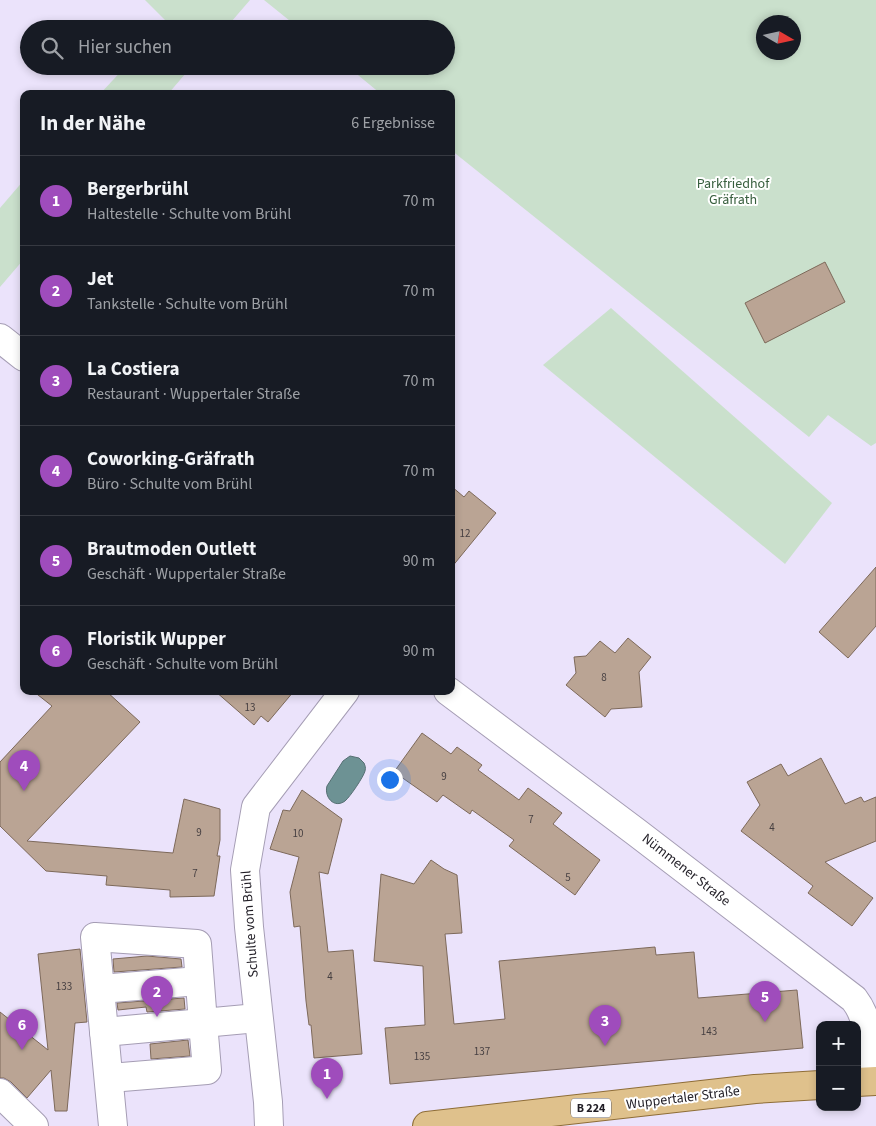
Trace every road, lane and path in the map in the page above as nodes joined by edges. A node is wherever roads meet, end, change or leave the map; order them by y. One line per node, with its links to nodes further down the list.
1 (0, 338): 2 (street)
2 (20, 354)
3 (341, 695): 7 (street, Schulte vom Brühl)
4 (453, 695): 11 (street, Nümmener Straße)
5 (199, 981): 6 (street); 6 (street); 8 (street)
6 (100, 989): 9 (street)
7 (258, 1018): 8 (street); 16 (street, Schulte vom Brühl)
8 (202, 1023): 9 (street); 10 (street)
9 (104, 1032): 10 (street)
10 (110, 1078): 15 (street)
11 (867, 1081)
12 (816, 1085): 17 (main road, Wuppertaler Straße / B 224)
13 (0, 1093): 14 (street)
14 (34, 1126)
15 (113, 1126)
16 (269, 1126)
17 (427, 1126)

